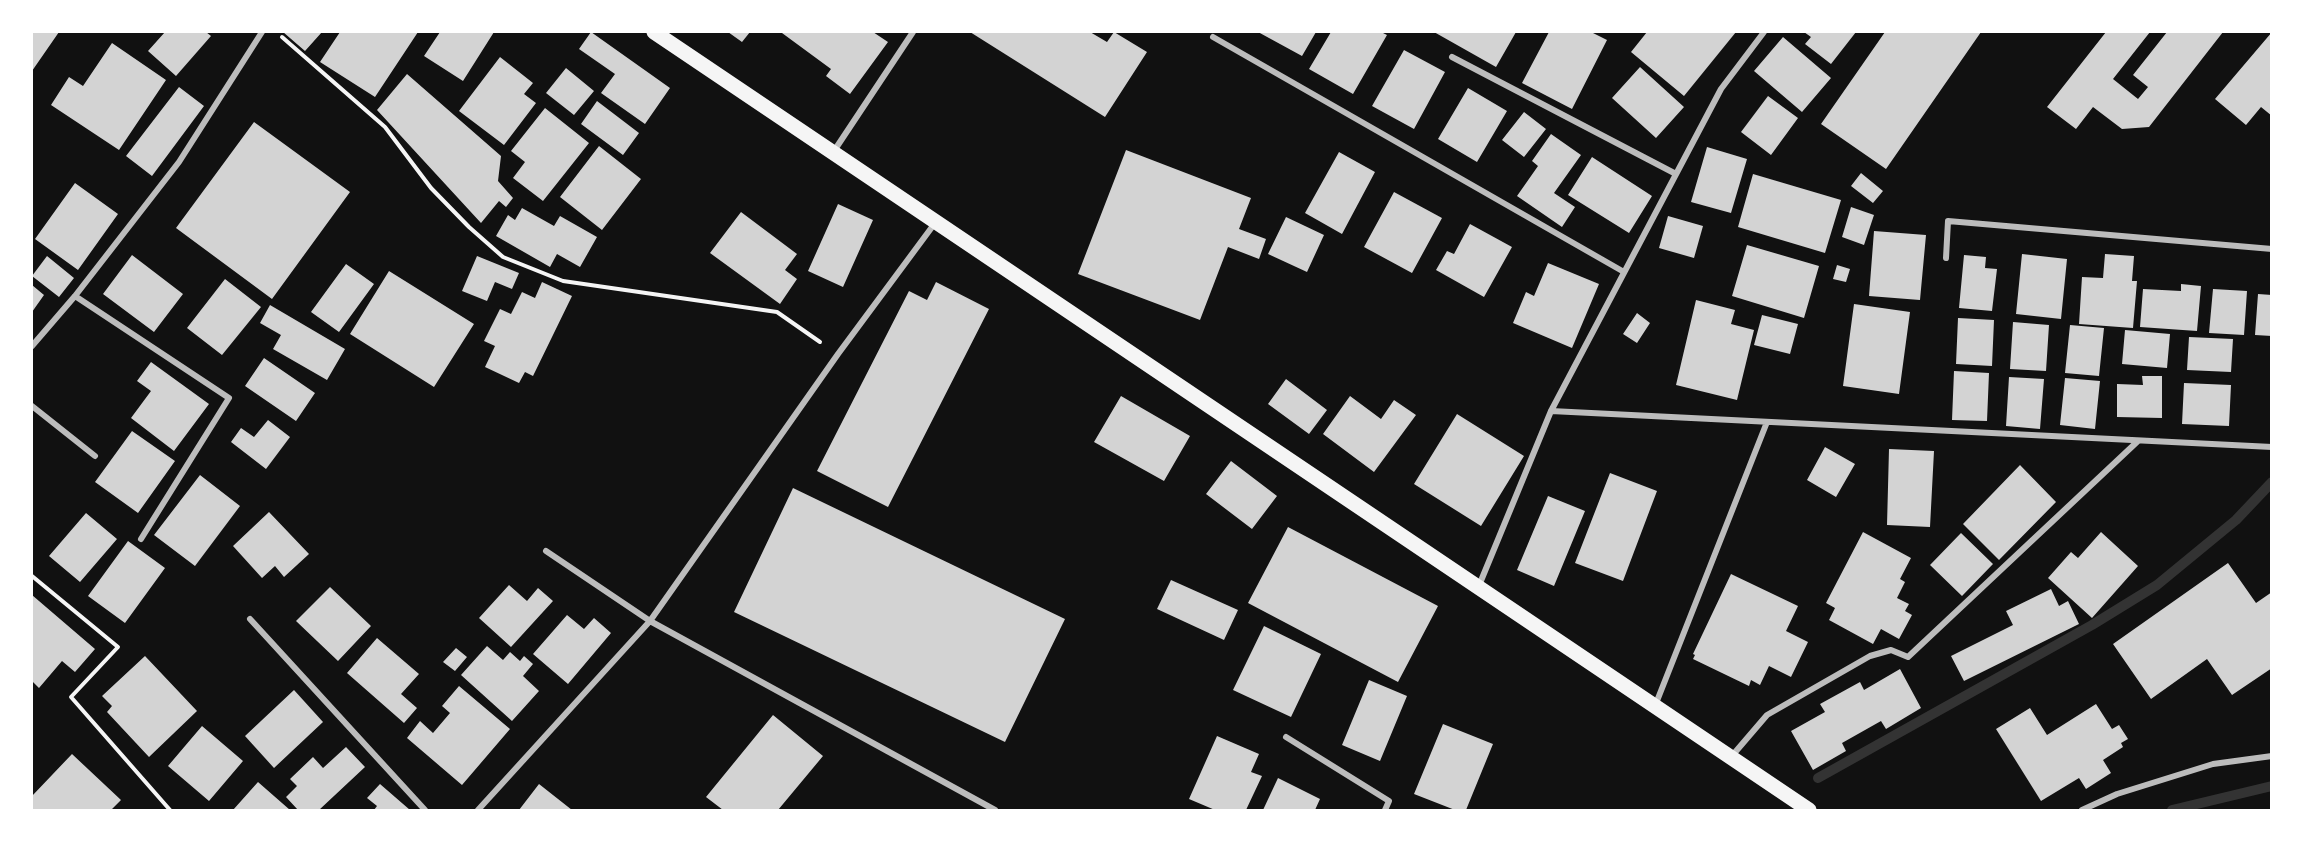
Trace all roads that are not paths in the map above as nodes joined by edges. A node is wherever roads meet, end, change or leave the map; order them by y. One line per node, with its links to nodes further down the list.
1 (260, 32): 13 (street)
2 (654, 32): 7 (main road)
3 (914, 32): 7 (street)
4 (1764, 32): 8 (street)
5 (1213, 37): 12 (street)
6 (1452, 57): 8 (street)
7 (834, 152): 9 (main road)
8 (1676, 174): 12 (street)
9 (936, 222): 23 (main road); 25 (street)
10 (2271, 249): 11 (street)
11 (1946, 258)
12 (1624, 272): 16 (street)
13 (75, 296): 14 (street); 21 (street)
14 (32, 346)
15 (32, 406): 20 (street)
16 (1551, 411): 17 (street); 23 (street)
17 (1767, 422): 18 (street); 26 (street)
18 (2138, 441): 19 (street); 29 (street)
19 (2271, 447)
20 (95, 456)
21 (141, 539)
22 (546, 551): 25 (street)
23 (1478, 588): 26 (main road)
24 (250, 619): 30 (street)
25 (650, 621): 31 (street); 32 (street)
26 (1654, 707): 29 (main road)
27 (1286, 738): 33 (street)
28 (2271, 756): 35 (street)
29 (1730, 757): 34 (main road)
30 (425, 810)
31 (478, 810)
32 (995, 810)
33 (1385, 810)
34 (1809, 810)
35 (2082, 810)

